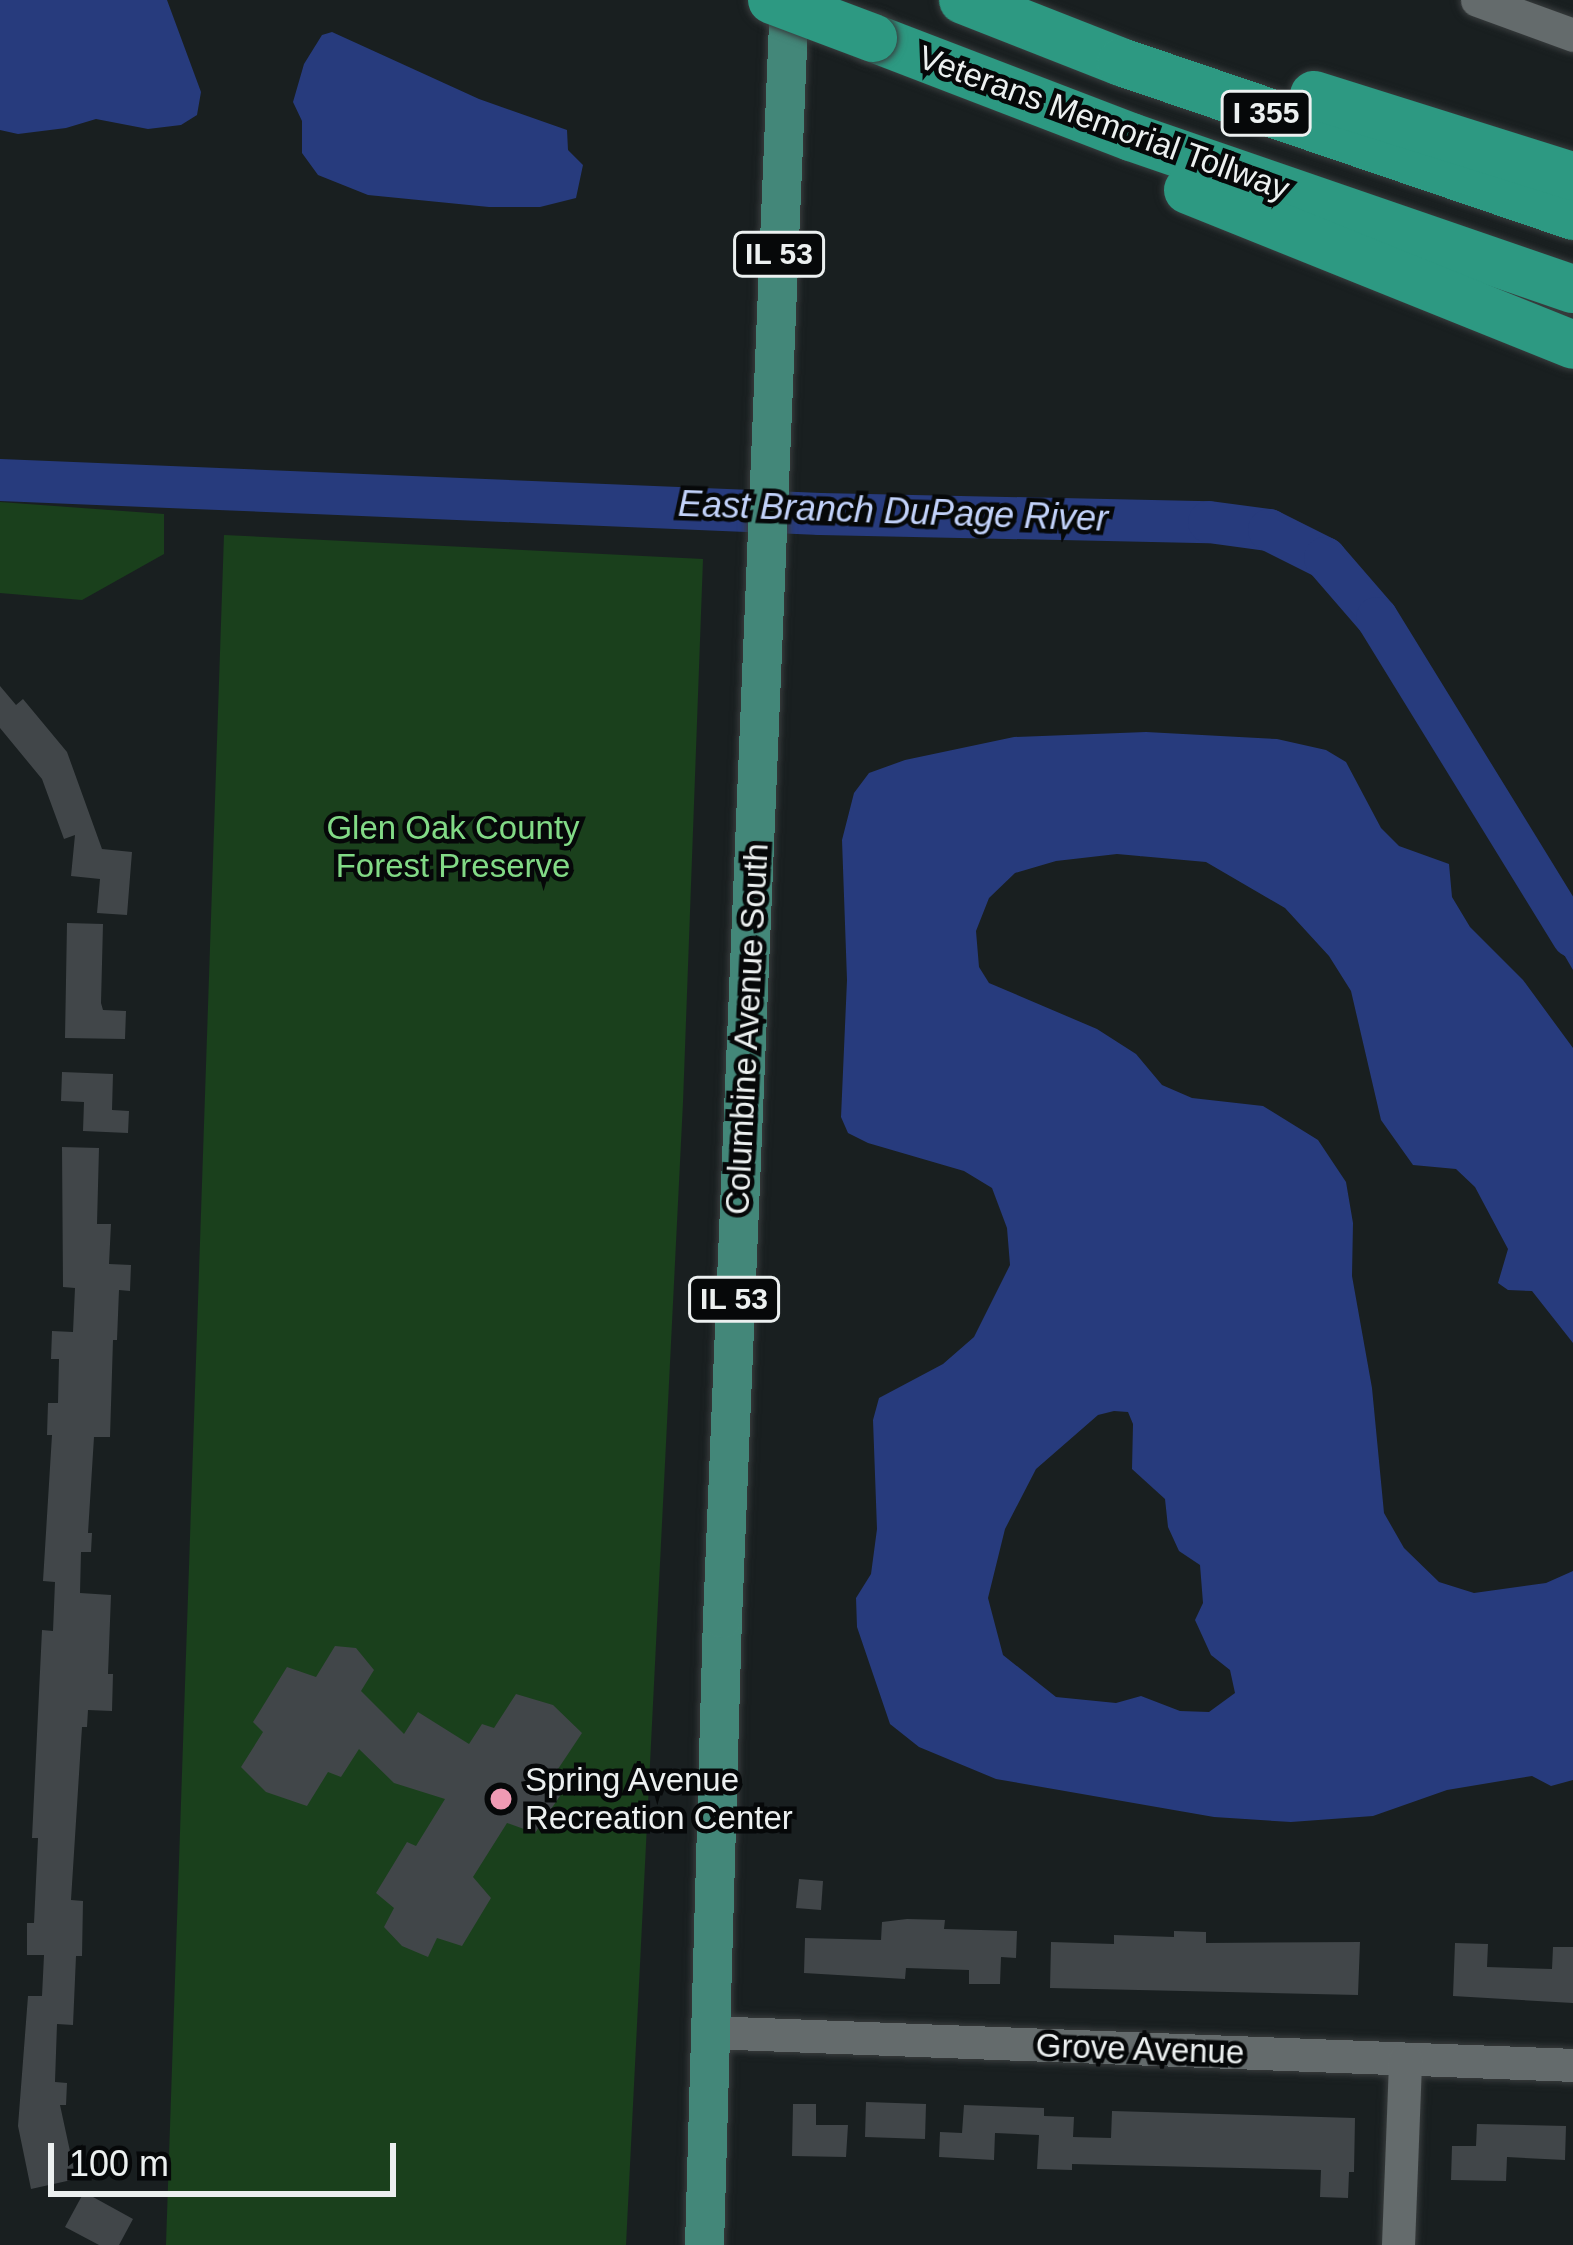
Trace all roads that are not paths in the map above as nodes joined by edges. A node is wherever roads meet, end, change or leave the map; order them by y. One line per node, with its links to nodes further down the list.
1 (772, 0): 7 (highway, Veterans Memorial Tollway / I 355, bridge)
2 (789, 0): 12 (main road, Columbine Avenue South / IL 53)
3 (963, 0): 9 (highway, Veterans Memorial Tollway / I 355)
4 (1022, 0): 8 (highway)
5 (1478, 0): 6 (street)
6 (1573, 35)
7 (968, 72): 10 (highway, Veterans Memorial Tollway / I 355); 11 (highway)
8 (1573, 176)
9 (1573, 216)
10 (1573, 289)
11 (1573, 345)
12 (708, 2032): 13 (street, Grove Avenue); 15 (main road, Columbine Avenue South / IL 53)
13 (1405, 2059): 14 (street, Grove Avenue); 16 (street)
14 (1573, 2065)
15 (704, 2245)
16 (1398, 2245)

